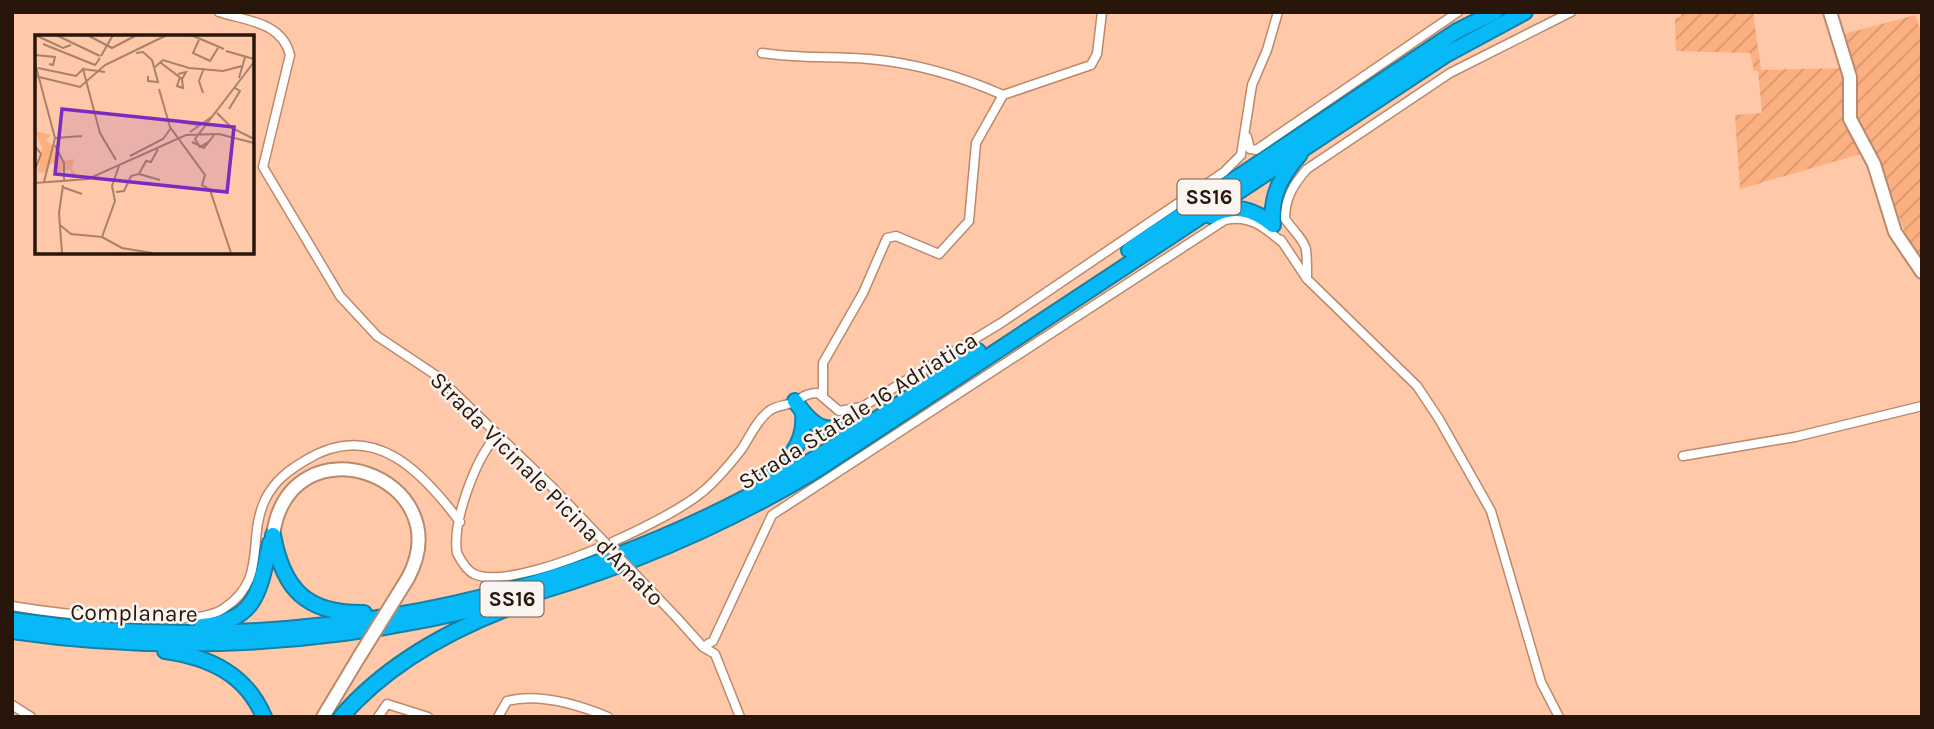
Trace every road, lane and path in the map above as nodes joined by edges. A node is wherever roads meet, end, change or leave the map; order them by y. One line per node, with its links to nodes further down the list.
1 (219, 12): 22 (street, Strada Vicinale Picina d'Amato)
2 (1102, 12): 10 (street)
3 (1279, 12): 11 (street)
4 (1458, 12): 11 (street)
5 (1495, 12): 18 (highway, Strada Statale 16 Adriatica / SS16)
6 (1525, 12): 12 (highway, Strada Statale 16 Adriatica / SS16)
7 (1571, 12): 17 (street)
8 (1830, 12): 16 (main road)
9 (762, 53): 10 (street)
10 (1003, 95): 19 (street)
11 (1246, 134): 19 (street)
12 (1310, 143): 13 (highway, SS16); 14 (highway, Strada Statale 16 Adriatica / SS16)
13 (1273, 225): 14 (highway, SS16); 15 (street)
14 (1185, 226): 27 (highway, Strada Statale 16 Adriatica / SS16)
15 (1283, 243): 17 (street); 34 (street)
16 (1922, 272)
17 (1307, 279): 45 (street)
18 (926, 386): 21 (highway); 24 (highway, Strada Statale 16 Adriatica / SS16)
19 (823, 395): 21 (street)
20 (1922, 406): 23 (street)
21 (799, 407): 24 (highway); 25 (street)
22 (498, 434): 25 (street); 34 (street, Strada Vicinale Picina d'Amato, bridge)
23 (1683, 456)
24 (727, 507): 28 (highway, Strada Statale 16 Adriatica / SS16)
25 (460, 522): 29 (street, Complanare)
26 (273, 535): 28 (highway, SS16); 31 (highway, SS16); 38 (main road, bridge)
27 (591, 575): 33 (highway, Strada Statale 16 Adriatica / SS16); 39 (highway, SS16)
28 (466, 601): 31 (highway, Strada Statale 16 Adriatica / SS16)
29 (12, 606)
30 (12, 620): 31 (highway, Strada Statale 16 Adriatica / SS16)
31 (93, 630)
32 (12, 631): 33 (highway, Strada Statale 16 Adriatica / SS16)
33 (60, 637): 37 (highway, SS16)
34 (703, 647): 44 (street, Strada Vicinale Picina d'Amato)
35 (12, 705): 36 (street)
36 (31, 717)
37 (264, 717)
38 (323, 717)
39 (341, 717)
40 (378, 717): 41 (street)
41 (428, 717)
42 (498, 717): 43 (street)
43 (608, 717)
44 (740, 717)
45 (1559, 717)

